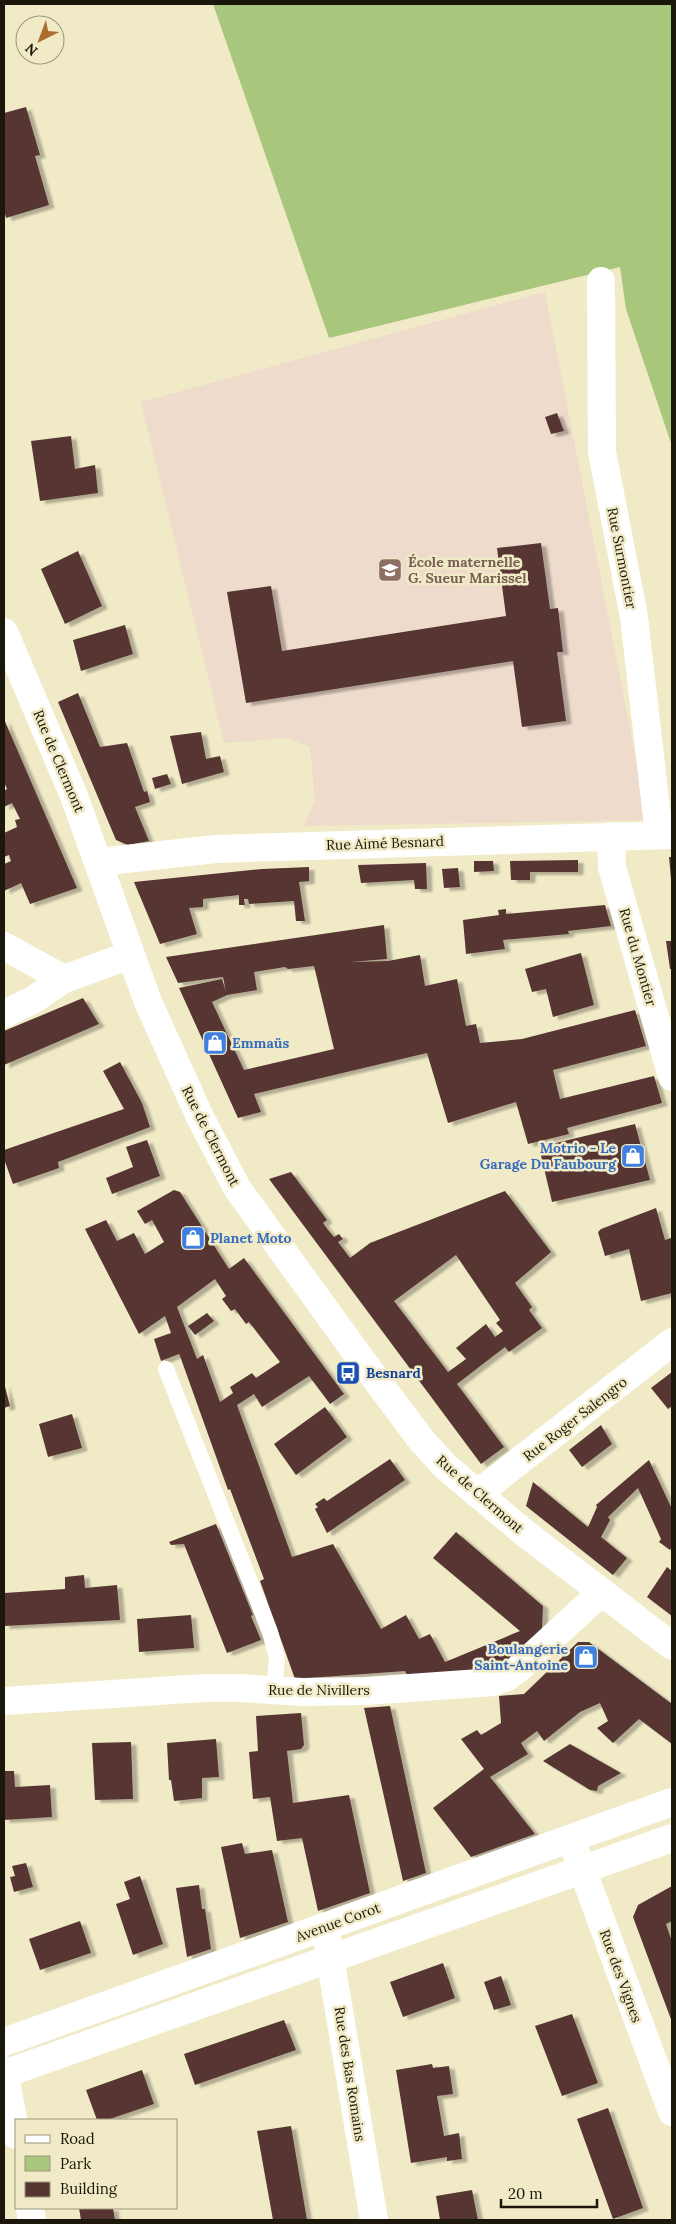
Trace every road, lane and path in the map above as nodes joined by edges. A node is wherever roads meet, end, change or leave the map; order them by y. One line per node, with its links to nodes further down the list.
1 (601, 281): 3 (street, Rue Surmontier)
2 (4, 632): 5 (street, Rue de Clermont)
3 (666, 835): 4 (street, Rue Aimé Besnard)
4 (611, 836): 5 (street, Rue Aimé Besnard); 10 (street, Rue du Montier)
5 (99, 862): 7 (street, Rue de Clermont)
6 (4, 946): 8 (street)
7 (130, 955): 8 (street); 13 (street, Rue de Clermont)
8 (64, 979): 9 (street)
9 (4, 1014)
10 (672, 1077)
11 (672, 1342): 13 (street, Rue Roger Salengro)
12 (166, 1369): 16 (lane)
13 (477, 1494): 14 (street, Rue de Clermont)
14 (602, 1592): 15 (street, Rue de Clermont); 16 (street, Rue de Nivillers)
15 (672, 1646)
16 (274, 1691): 17 (street, Rue de Nivillers)
17 (4, 1701)
18 (672, 1802): 20 (street, Avenue Corot)
19 (672, 1838): 21 (street)
20 (571, 1839): 21 (street, Rue des Vignes); 22 (street, Avenue Corot)
21 (583, 1869): 23 (street); 26 (street, Rue des Vignes)
22 (325, 1927): 23 (street, Rue des Bas Romains); 24 (street, Avenue Corot)
23 (331, 1959): 25 (street); 28 (street, Rue des Bas Romains)
24 (4, 2042)
25 (4, 2073): 27 (street)
26 (672, 2112)
27 (15, 2130)
28 (374, 2220)

